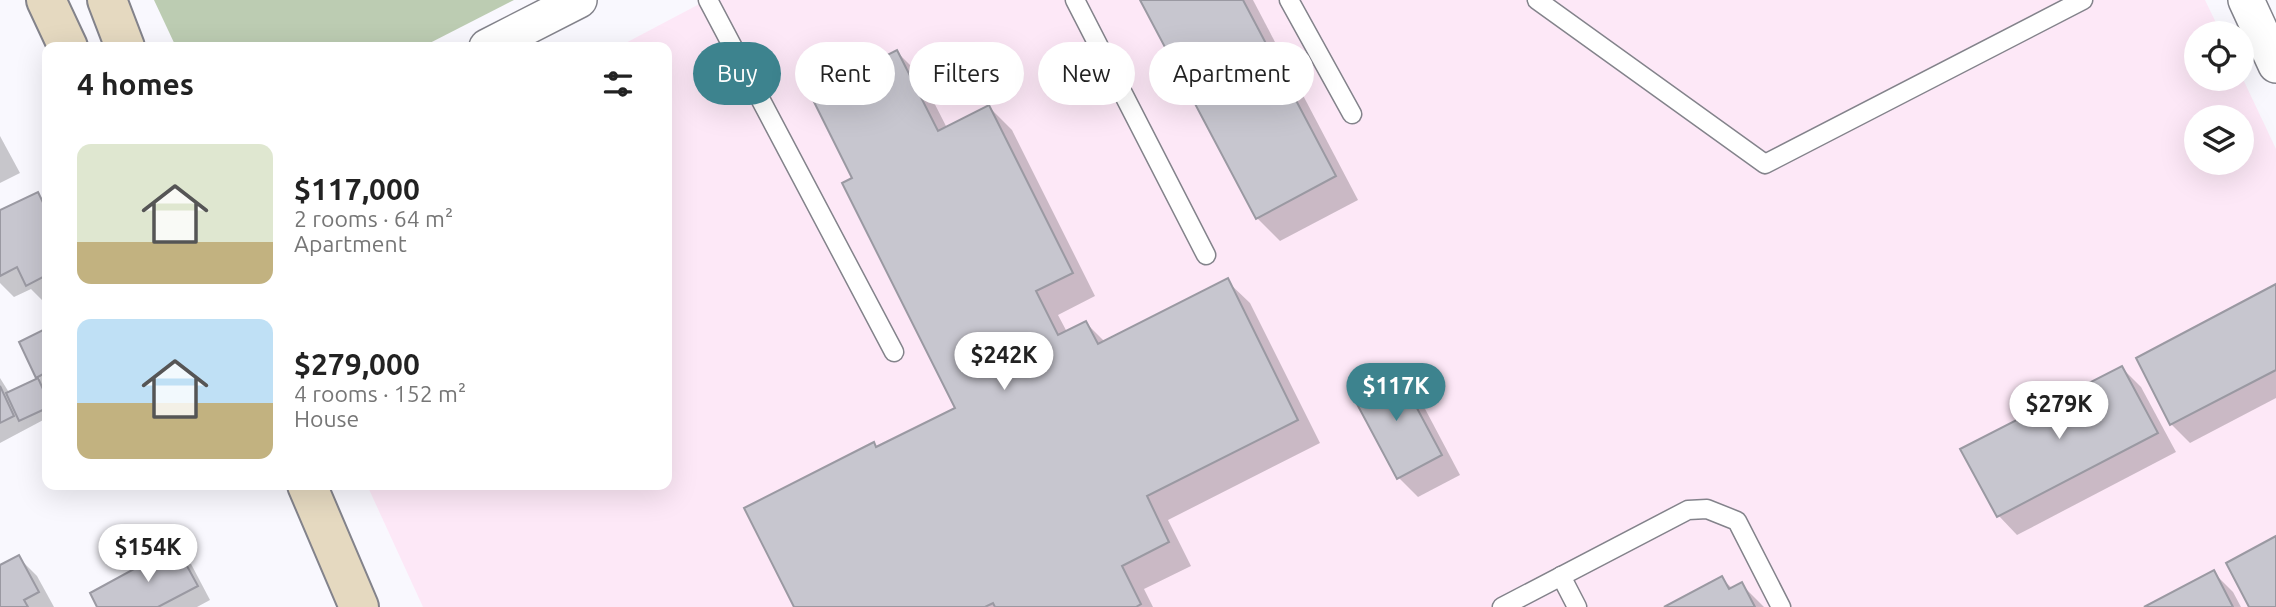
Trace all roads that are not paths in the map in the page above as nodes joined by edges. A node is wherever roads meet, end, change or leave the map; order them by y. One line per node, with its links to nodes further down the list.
1 (46, 0): 10 (street)
2 (107, 0): 11 (street)
3 (579, 0): 12 (street)
4 (708, 0): 16 (lane)
5 (1075, 0): 15 (lane)
6 (1289, 0): 14 (lane)
7 (1537, 0): 8 (lane)
8 (2083, 0)
9 (2259, 10): 13 (street)
10 (66, 42)
11 (123, 42)
12 (497, 42)
13 (2276, 65)
14 (1352, 114)
15 (1206, 255)
16 (894, 352)
17 (309, 490): 19 (street)
18 (1561, 576): 20 (lane); 21 (lane); 22 (lane)
19 (359, 607)
20 (1502, 607)
21 (1577, 607)
22 (1781, 607)

